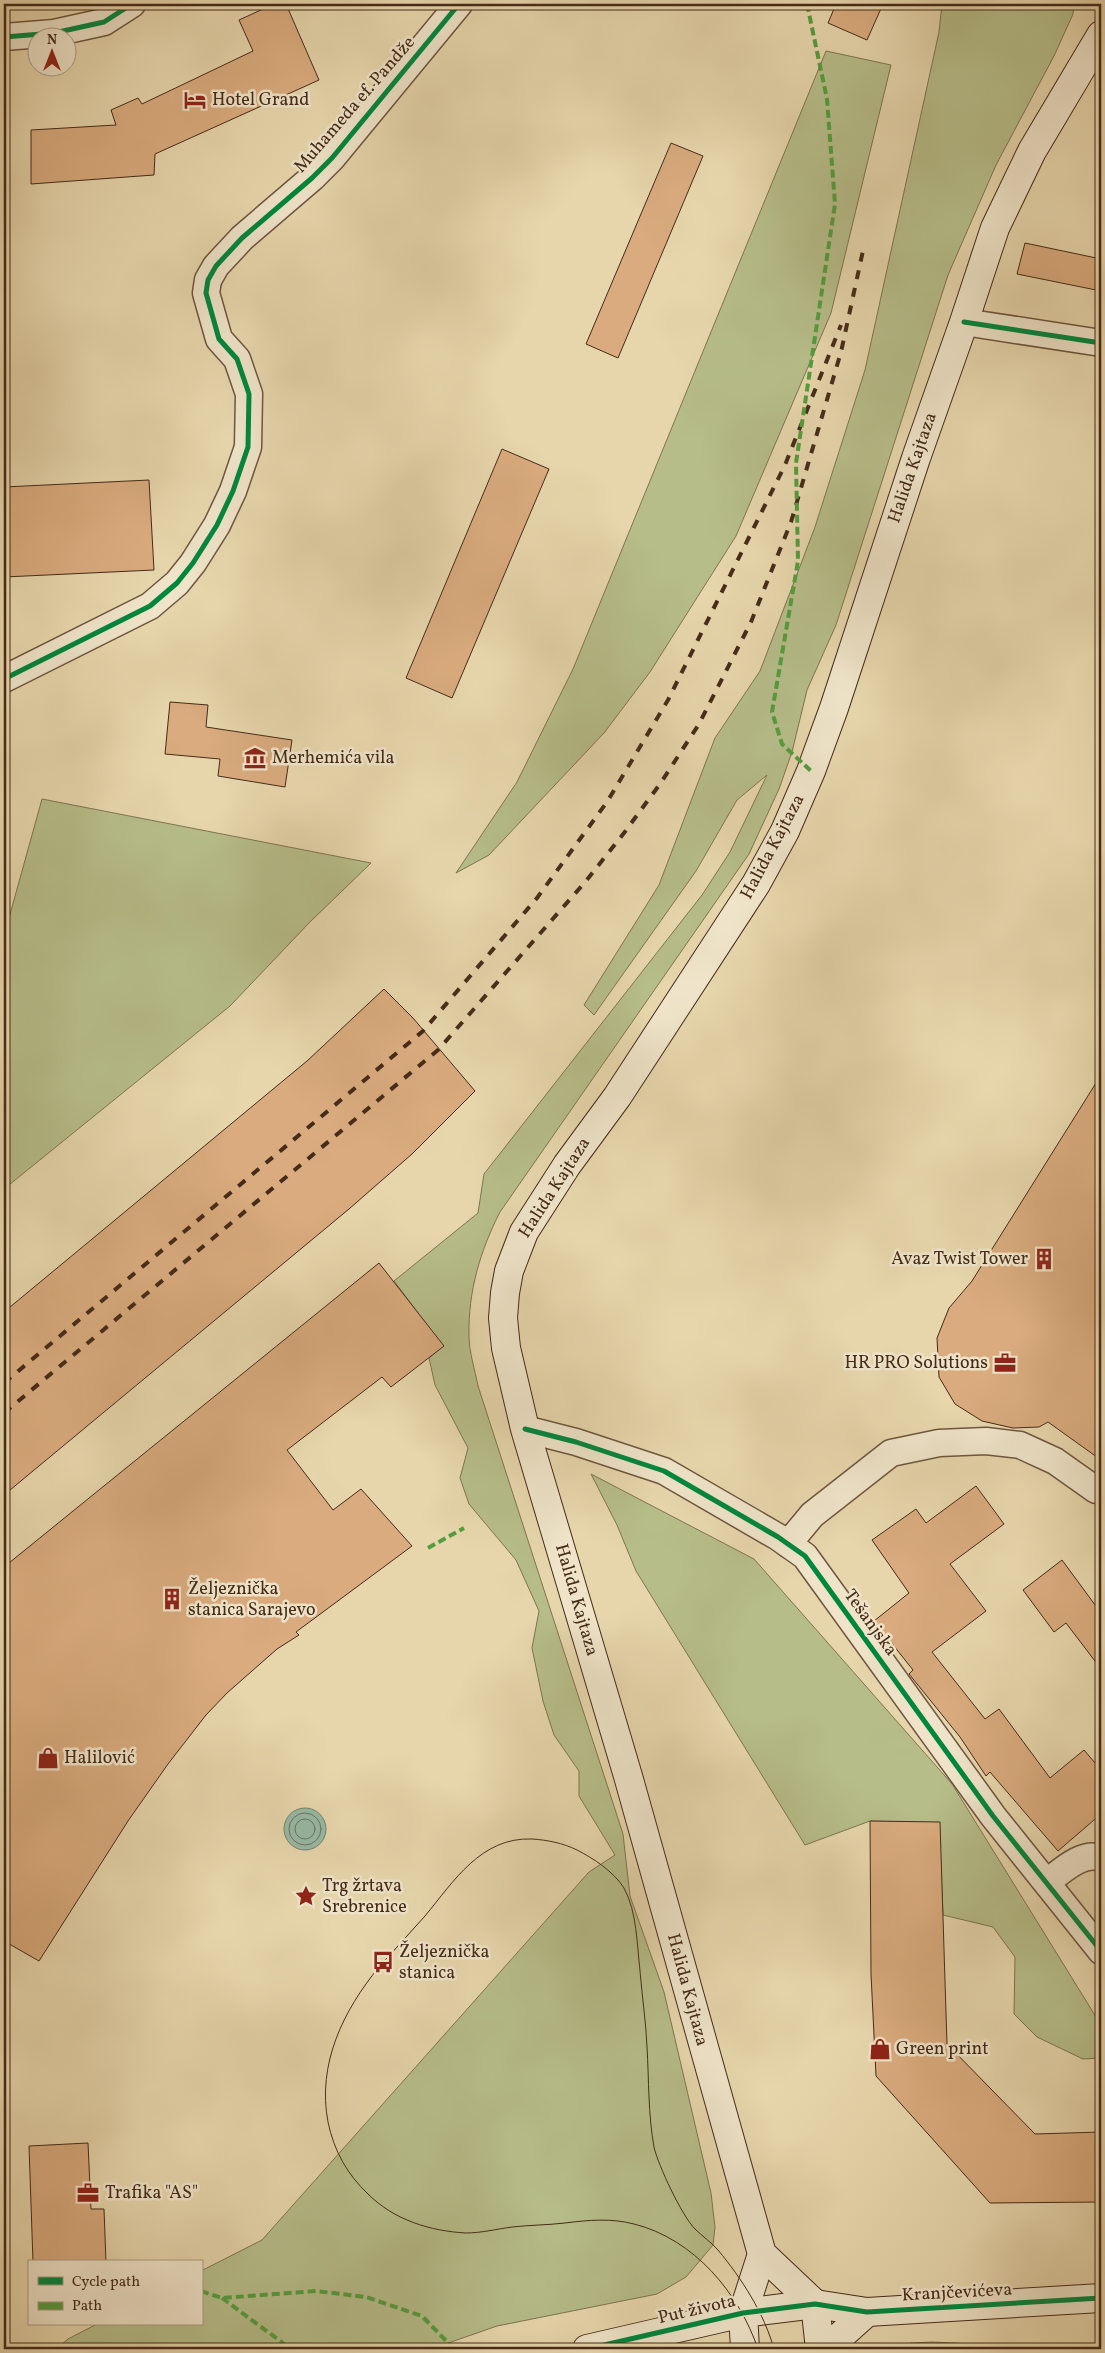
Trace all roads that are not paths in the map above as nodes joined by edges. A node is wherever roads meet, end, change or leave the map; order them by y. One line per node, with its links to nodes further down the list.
1 (132, 4): 4 (street)
2 (459, 4): 7 (street, Muhameda ef. Pandže)
3 (1101, 35): 5 (main road, Halida Kajtaza)
4 (4, 37)
5 (964, 322): 6 (street); 8 (main road, Halida Kajtaza)
6 (1101, 343)
7 (4, 679)
8 (525, 1429): 10 (street, Tešanjska); 14 (main road, Halida Kajtaza)
9 (1101, 1490): 10 (street)
10 (788, 1544): 12 (street, Tešanjska)
11 (1101, 1858): 12 (street)
12 (1047, 1882): 13 (street, Tešanjska)
13 (1101, 1951)
14 (762, 2254): 16 (main road); 18 (main road)
15 (1101, 2298): 17 (main road, Kranjčevićeva)
16 (815, 2304): 17 (main road, Kranjčevićeva); 18 (main road, Put života); 21 (main road)
17 (867, 2312): 22 (main road)
18 (743, 2313): 19 (main road, Put života); 20 (main road)
19 (586, 2349)
20 (746, 2349)
21 (820, 2349)
22 (826, 2349)

